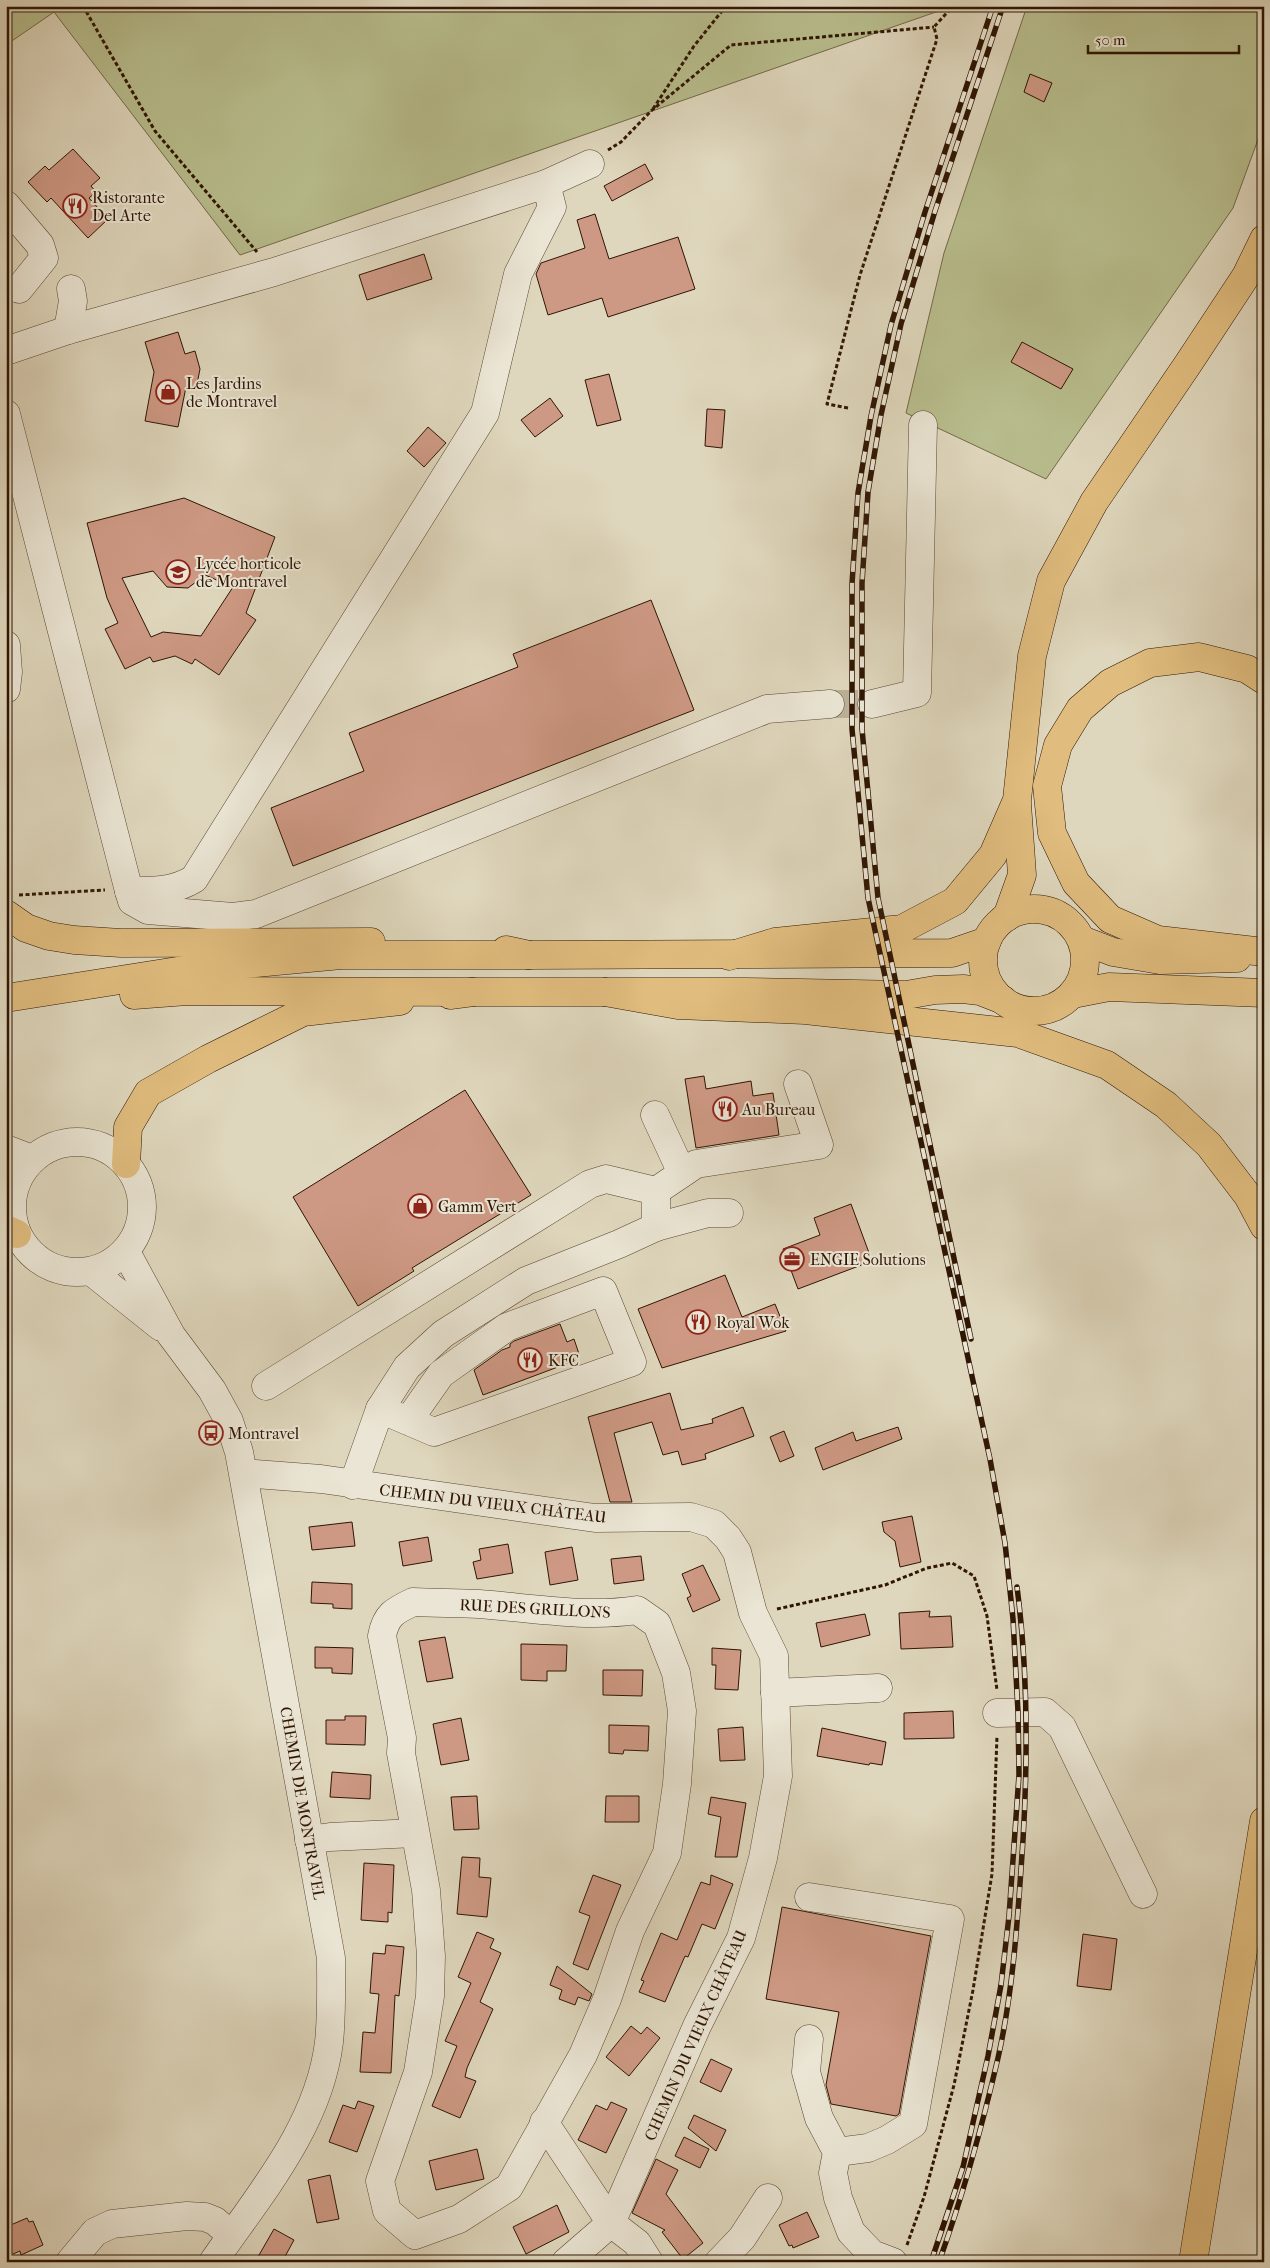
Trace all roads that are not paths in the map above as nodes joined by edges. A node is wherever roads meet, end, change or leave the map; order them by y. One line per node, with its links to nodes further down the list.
1 (590, 164): 2 (street)
2 (546, 184): 7 (street); 17 (street)
3 (6, 205): 5 (street)
4 (1264, 239): 16 (main road)
5 (19, 289)
6 (71, 289): 7 (street)
7 (68, 330): 8 (street)
8 (6, 351)
9 (6, 414): 17 (street)
10 (923, 425): 15 (street)
11 (6, 646): 13 (street)
12 (1264, 680): 22 (main road)
13 (6, 689)
14 (830, 704): 17 (street)
15 (872, 704)
16 (1017, 800): 19 (main road); 24 (main road)
17 (129, 891)
18 (11, 905): 23 (main road)
19 (1007, 917): 20 (main road); 21 (main road)
20 (1082, 940): 25 (main road); 29 (main road)
21 (987, 941): 24 (main road); 31 (main road)
22 (1264, 952)
23 (529, 955): 24 (main road); 30 (main road)
24 (729, 956)
25 (1264, 957)
26 (473, 992): 27 (main road); 32 (main road); 37 (main road)
27 (605, 992): 31 (main road); 43 (main road)
28 (1264, 993): 29 (main road)
29 (1073, 994): 31 (main road)
30 (6, 998)
31 (1003, 1000)
32 (6, 1011)
33 (798, 1084): 38 (street)
34 (655, 1115): 38 (street)
35 (6, 1149): 36 (street)
36 (32, 1159): 37 (street); 39 (street)
37 (126, 1164): 45 (street)
38 (682, 1173): 40 (street)
39 (10, 1188): 44 (street)
40 (656, 1191): 42 (street); 48 (street)
41 (730, 1213): 42 (street)
42 (656, 1226): 49 (street)
43 (1264, 1226)
44 (12, 1232): 46 (street)
45 (126, 1252): 46 (street); 47 (street, CHEMIN DE MONTRAVEL)
46 (92, 1272): 47 (street, CHEMIN DE MONTRAVEL)
47 (171, 1335): 51 (street, CHEMIN DE MONTRAVEL)
48 (266, 1386)
49 (380, 1408): 50 (street); 52 (street)
50 (408, 1421): 50 (street)
51 (245, 1476): 52 (street, CHEMIN DU VIEUX CHÂTEAU); 58 (street, CHEMIN DE MONTRAVEL)
52 (353, 1485): 54 (street, CHEMIN DU VIEUX CHÂTEAU)
53 (878, 1690): 54 (street)
54 (775, 1694): 65 (street, CHEMIN DU VIEUX CHÂTEAU)
55 (997, 1713): 59 (street)
56 (1264, 1821): 73 (main road)
57 (415, 1833): 58 (street); 62 (street, RUE DES GRILLONS); 62 (street, RUE DES GRILLONS)
58 (309, 1840): 66 (street, CHEMIN DE MONTRAVEL)
59 (1143, 1894)
60 (809, 1897): 63 (street)
61 (809, 2039): 63 (street)
62 (544, 2122): 65 (street)
63 (837, 2152): 67 (street)
64 (768, 2198): 72 (street)
65 (611, 2223): 70 (street, CHEMIN DU VIEUX CHÂTEAU); 71 (street)
66 (231, 2235): 68 (street); 69 (street, CHEMIN DE MONTRAVEL)
67 (898, 2257)
68 (70, 2262)
69 (212, 2262)
70 (566, 2262)
71 (649, 2262)
72 (719, 2262)
73 (1193, 2262)

